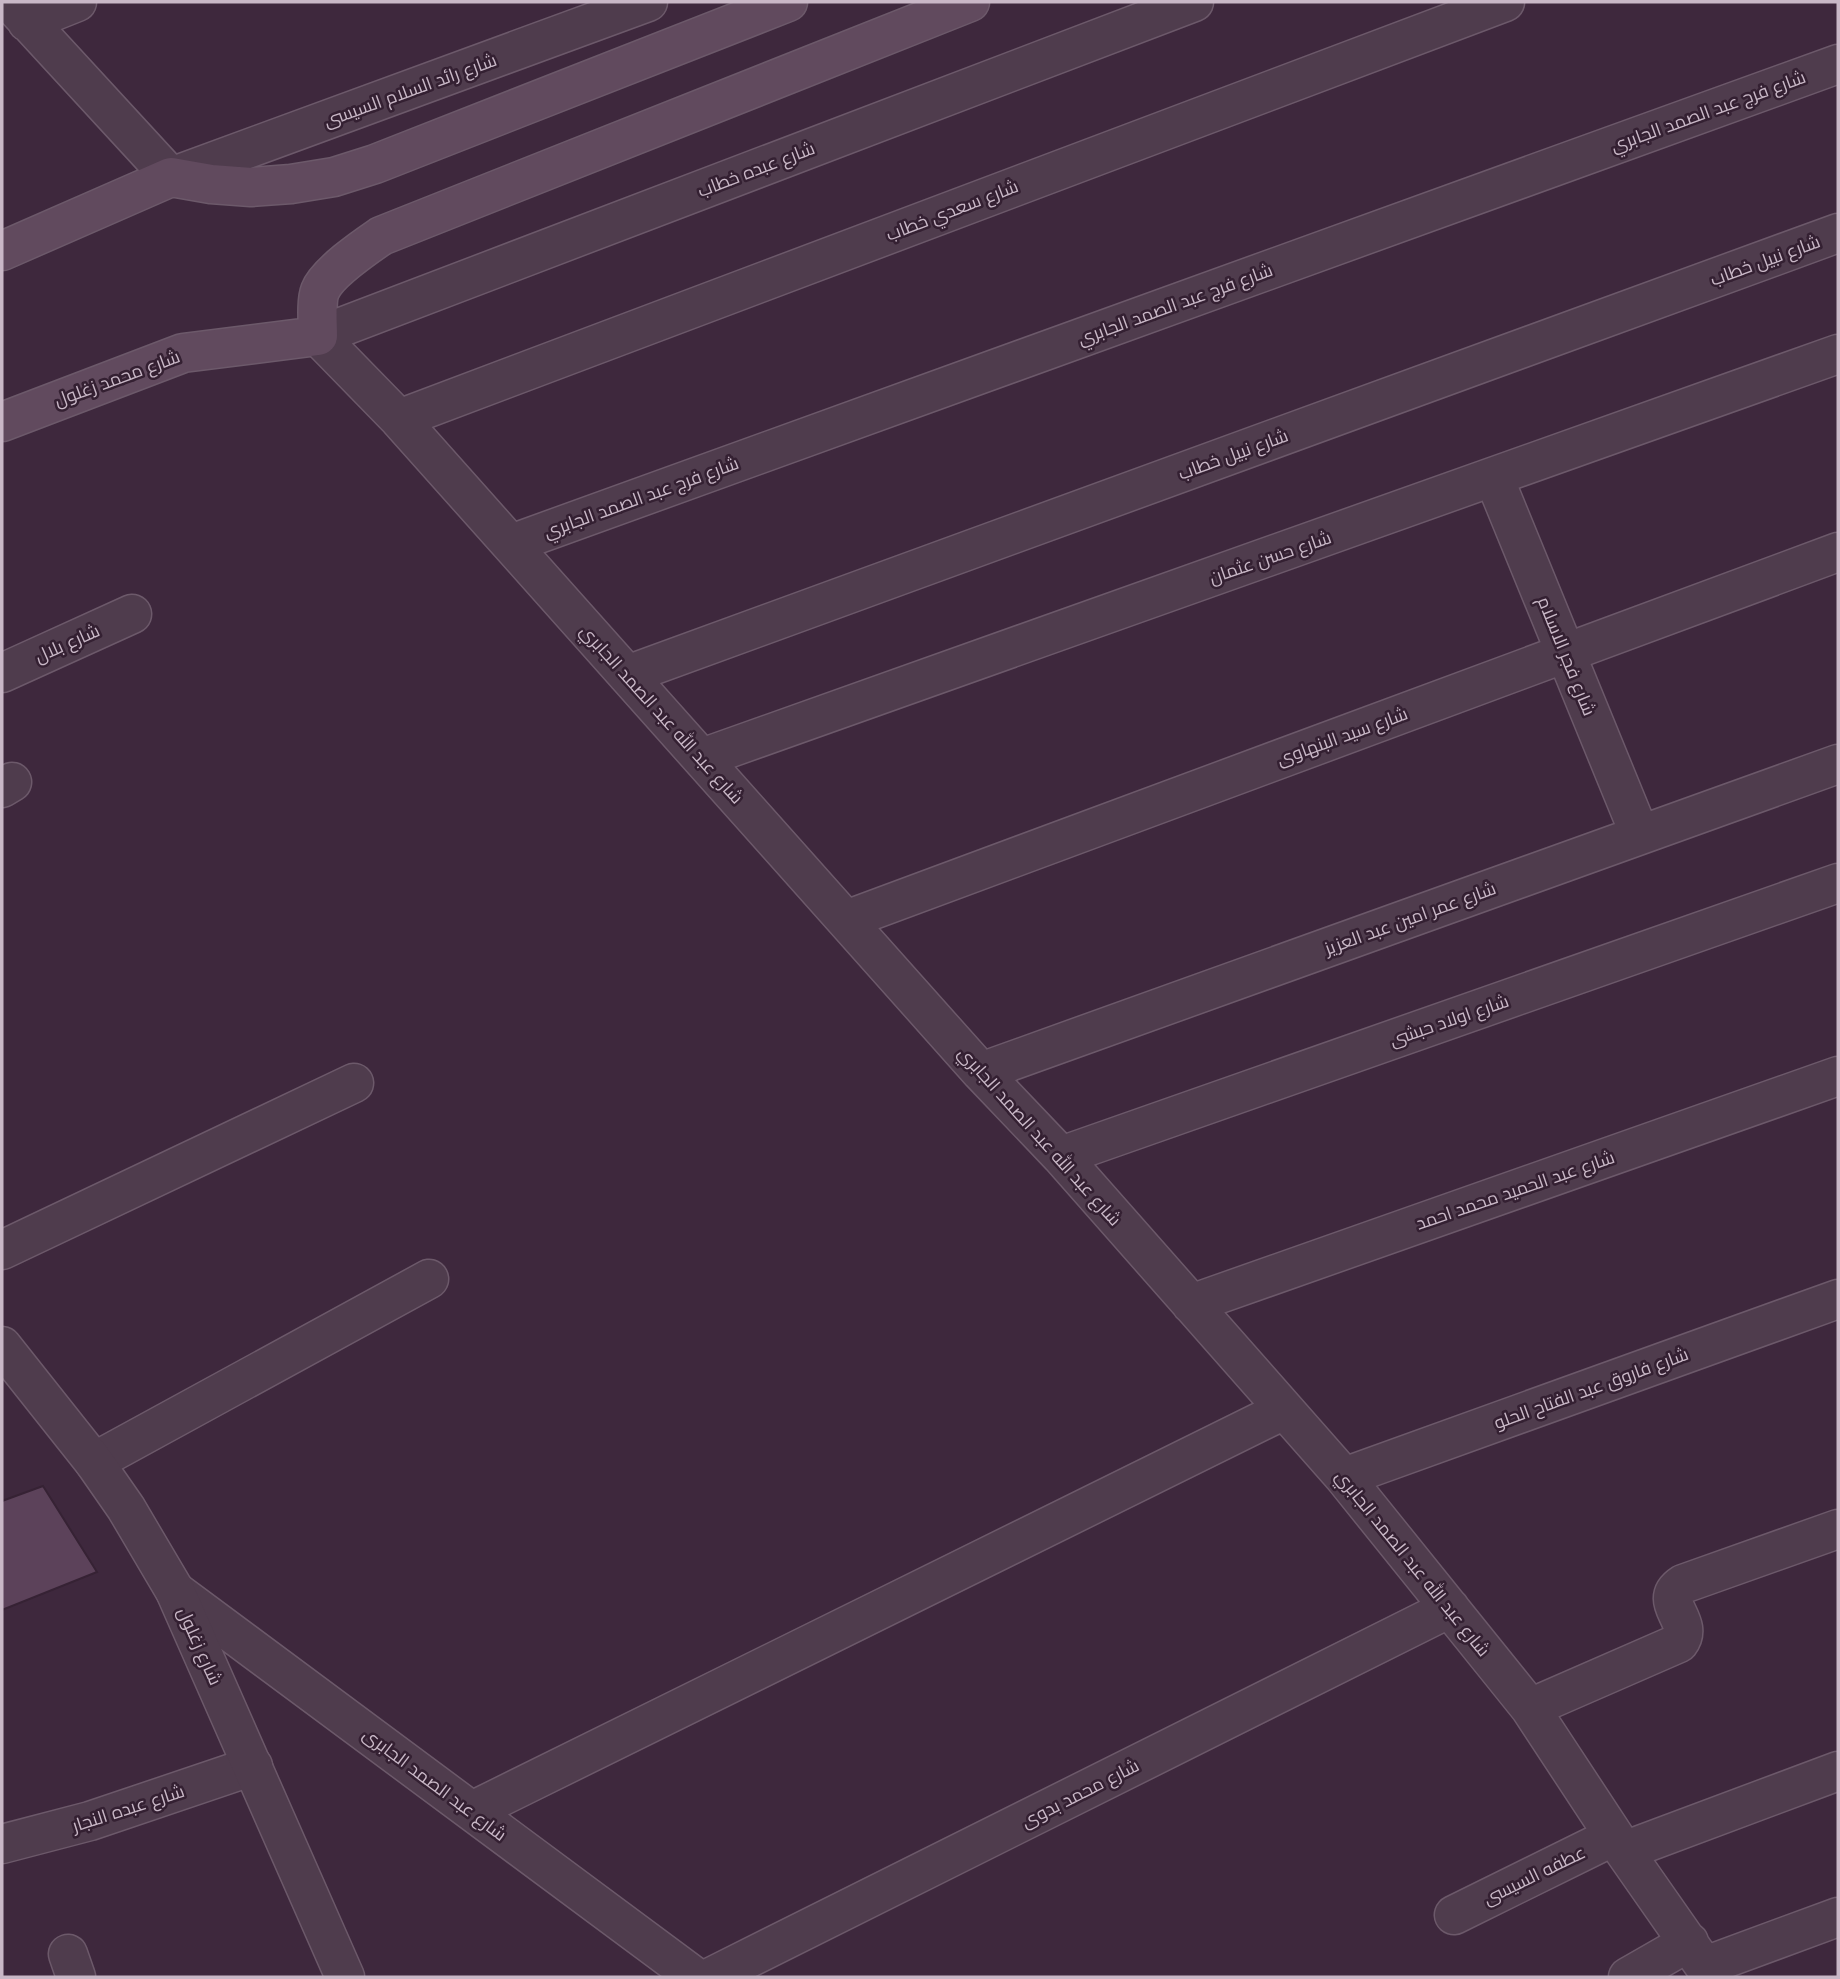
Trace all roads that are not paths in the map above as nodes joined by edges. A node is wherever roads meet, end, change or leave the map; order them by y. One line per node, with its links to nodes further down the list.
1 (77, 2): 7 (street)
2 (648, 2): 9 (street, شارع رائد السلام السيسى)
3 (788, 2): 9 (main road)
4 (970, 2): 12 (main road)
5 (1194, 2): 12 (street, شارع عبده خطاب)
6 (1505, 2): 14 (street, شارع سعدي خطاب)
7 (18, 12): 9 (street)
8 (1838, 64): 17 (street, شارع فرج عبد الصمد الجابري)
9 (171, 177): 11 (main road)
10 (1838, 233): 22 (street, شارع نبيل خطاب)
11 (2, 251)
12 (318, 336): 14 (street, شارع عبد الله عبد الصمد الجابري); 15 (main road, شارع محمد زغلول)
13 (1838, 354): 16 (street, شارع حسن عثمان)
14 (399, 419): 17 (street, شارع عبد الله عبد الصمد الجابري)
15 (2, 422)
16 (1494, 478): 20 (street, شارع فجر الاسلام); 23 (street, شارع حسن عثمان)
17 (511, 544): 22 (street, شارع عبد الله عبد الصمد الجابري)
18 (1838, 552): 20 (street, شارع سيد البنهاوى)
19 (132, 614): 21 (street, شارع بلال)
20 (1566, 653): 25 (street, شارع فجر الاسلام); 27 (street, شارع سيد البنهاوى)
21 (2, 673)
22 (627, 675): 23 (street, شارع عبد الله عبد الصمد الجابري)
23 (702, 758): 27 (street, شارع عبد الله عبد الصمد الجابري)
24 (1838, 764): 25 (street, شارع عمر امين عبد العزيز)
25 (1640, 835): 28 (street, شارع عمر امين عبد العزيز)
26 (1838, 883): 31 (street, شارع اولاد حبشى)
27 (846, 920): 28 (street, شارع عبد الله عبد الصمد الجابري)
28 (981, 1072): 31 (street, شارع عبد الله عبد الصمد الجابري)
29 (1838, 1076): 35 (street, شارع عبد الحميد محمد احمد)
30 (354, 1083): 32 (street)
31 (1061, 1156): 35 (street, شارع عبد الله عبد الصمد الجابري)
32 (2, 1250)
33 (429, 1279): 38 (street)
34 (1838, 1299): 39 (street, شارع فاروق عبد الفتاح الحلو)
35 (1191, 1304): 37 (street, شارع عبد الله عبد الصمد الجابري)
36 (4, 1353): 38 (street, شارع زغلول)
37 (1284, 1410): 39 (street, شارع عبد الله عبد الصمد الجابري); 46 (street)
38 (94, 1462): 41 (street, شارع زغلول)
39 (1343, 1477): 42 (street, شارع عبد الله عبد الصمد الجابري)
40 (1838, 1529): 43 (street)
41 (175, 1591): 44 (street, شارع زغلول); 46 (street, شارع عبد الصمد الجابرى)
42 (1450, 1608): 43 (street, شارع عبد الله عبد الصمد الجابري); 54 (street, شارع محمد بدوى)
43 (1530, 1707): 48 (street, شارع عبد الله عبد الصمد الجابري)
44 (253, 1766): 47 (street, شارع عبده النجار); 52 (street, شارع زغلول)
45 (1838, 1772): 48 (street, عطفه السيسى)
46 (472, 1811): 53 (street, شارع عبد الصمد الجابرى)
47 (2, 1844)
48 (1619, 1844): 49 (street, عطفه السيسى); 51 (street, شارع عبد الله عبد الصمد الجابري)
49 (1454, 1915)
50 (1838, 1917): 51 (street)
51 (1702, 1962): 55 (street)
52 (345, 1977)
53 (695, 1977)
54 (711, 1977)
55 (1628, 1977)

